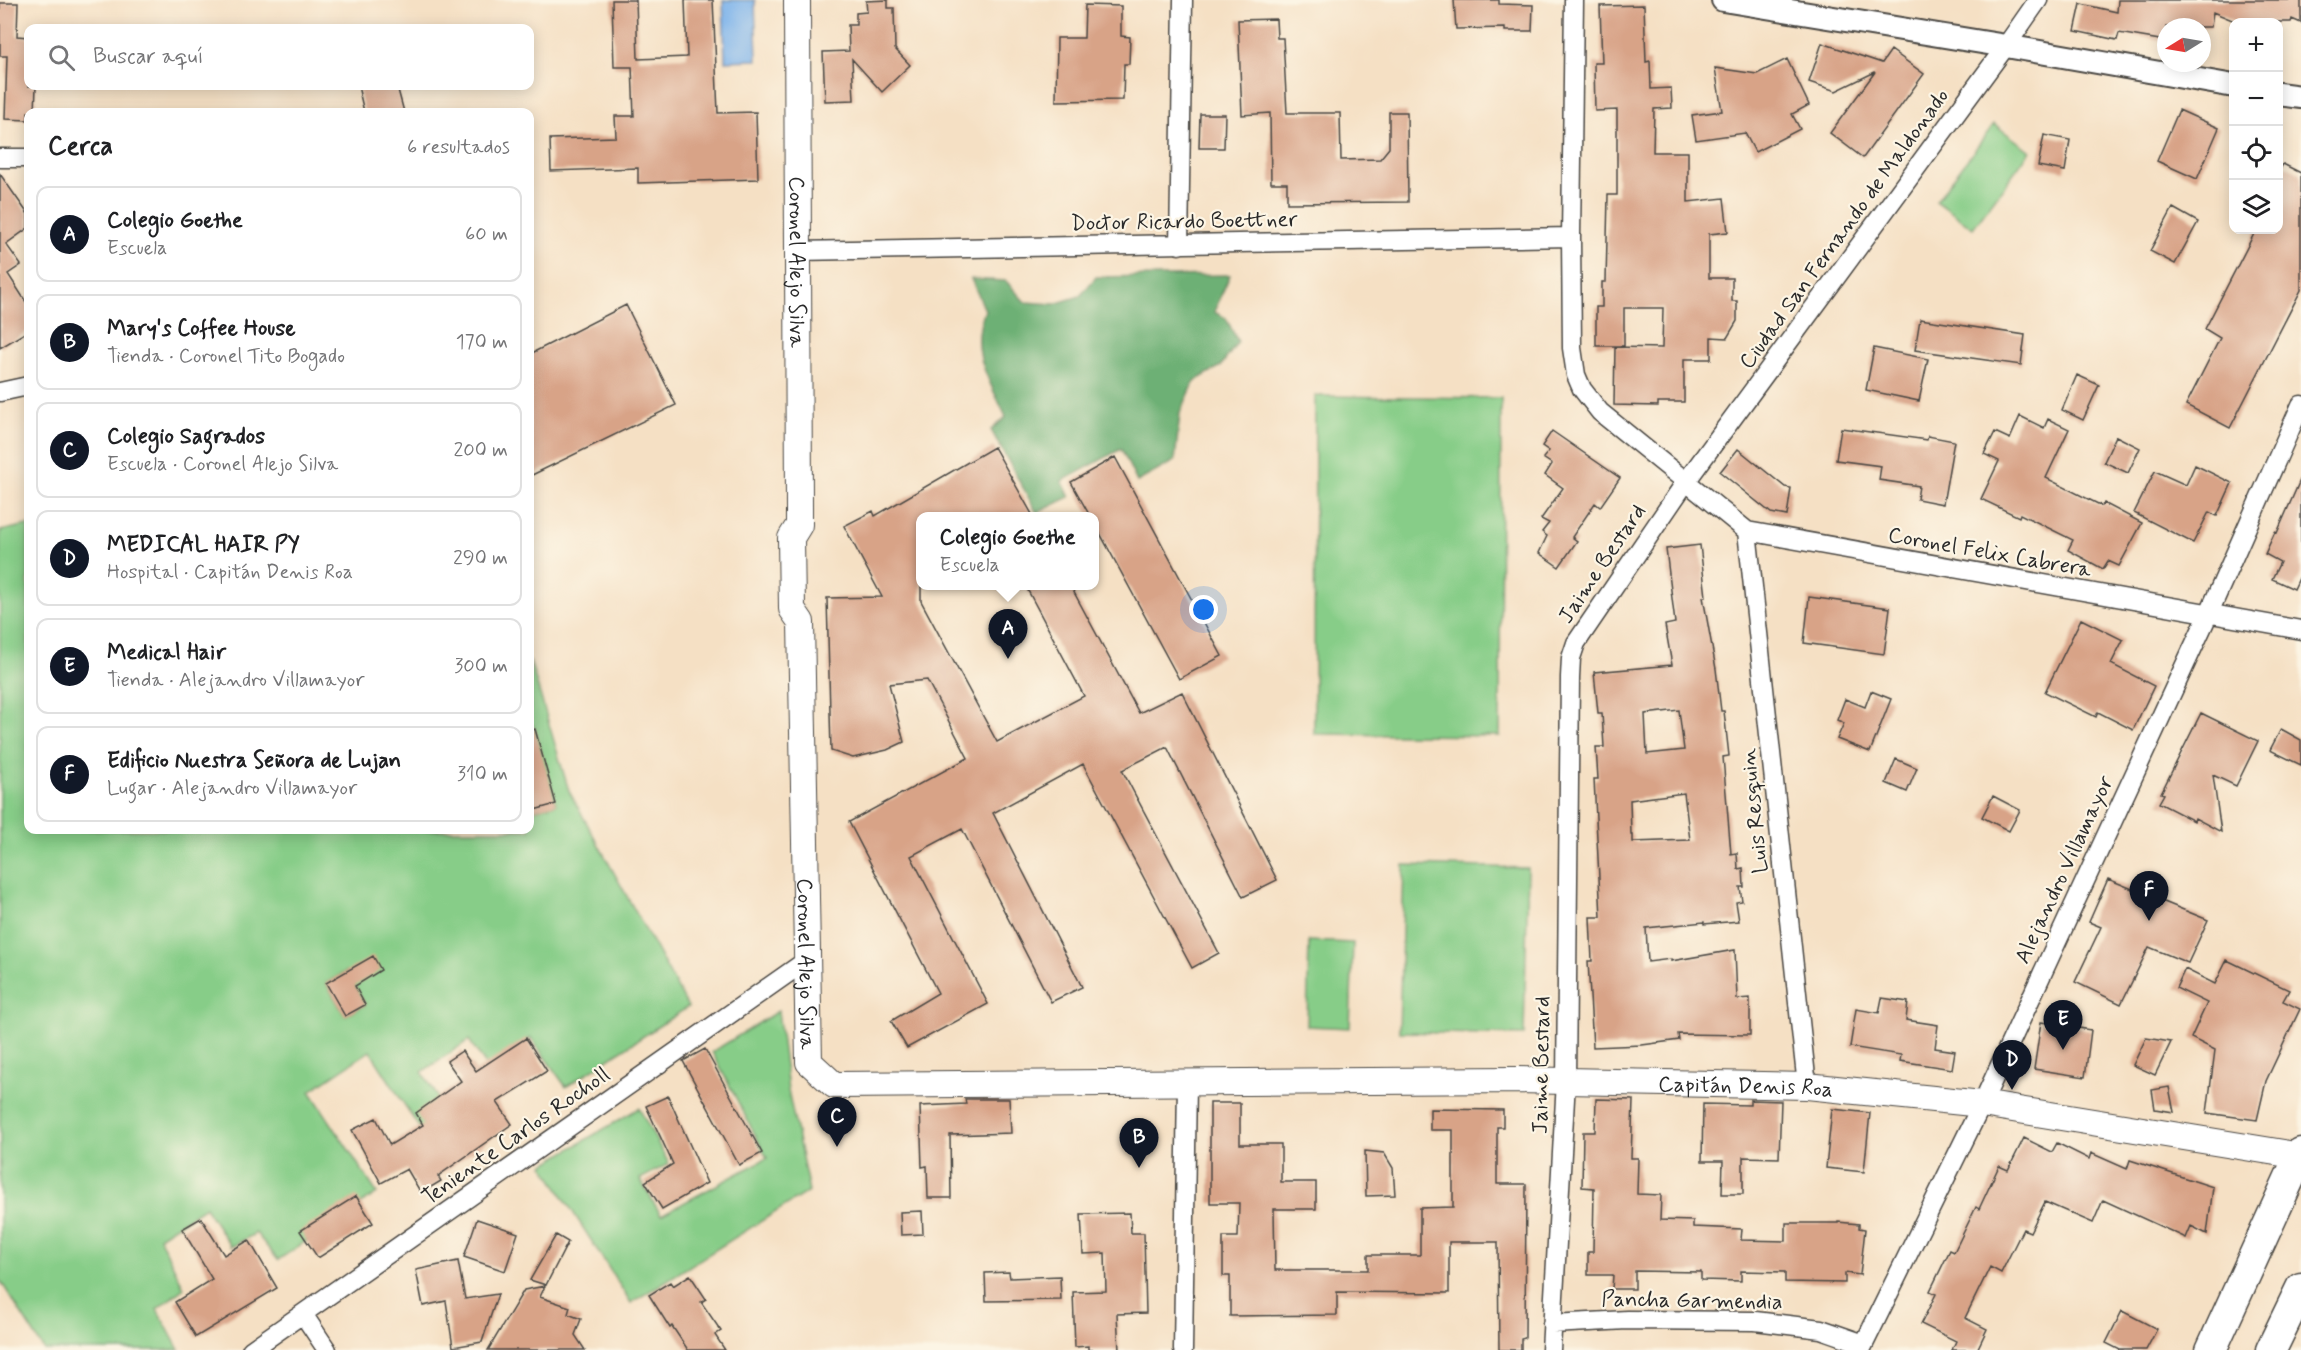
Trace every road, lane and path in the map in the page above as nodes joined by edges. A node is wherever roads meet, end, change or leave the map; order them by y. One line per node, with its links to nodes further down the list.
1 (797, 0): 14 (main road, Coronel Alejo Silva)
2 (1183, 0): 13 (street)
3 (1574, 0): 12 (street)
4 (1723, 0): 6 (street)
5 (2038, 0): 6 (street, Ciudad San Fernando de Maldonado)
6 (2006, 46): 7 (street); 18 (street, Ciudad San Fernando de Maldonado)
7 (2229, 85)
8 (2283, 94): 9 (street)
9 (2301, 98)
10 (0, 158): 11 (street)
11 (24, 158)
12 (1571, 237): 13 (street, Doctor Ricardo Boettner); 18 (street)
13 (1179, 245): 14 (street, Doctor Ricardo Boettner)
14 (797, 251): 22 (main road, Coronel Alejo Silva)
15 (24, 387): 16 (street)
16 (0, 392)
17 (2301, 405): 20 (street, Alejandro Villamayor)
18 (1685, 483): 19 (street, Coronel Felix Cabrera); 23 (street, Jaime Bestard)
19 (1747, 531): 20 (street, Coronel Felix Cabrera); 25 (street, Luis Resquin)
20 (2208, 615): 21 (street, Coronel Felix Cabrera); 26 (street, Alejandro Villamayor)
21 (2301, 630)
22 (807, 960): 24 (main road, Coronel Alejo Silva); 29 (street, Teniente Carlos Rocholl)
23 (1566, 1081): 24 (main road, Capitán Denis Roa); 25 (main road, Capitán Denis Roa); 30 (street, Jaime Bestard)
24 (1187, 1083): 34 (street)
25 (1807, 1086): 26 (main road, Capitán Denis Roa)
26 (1982, 1104): 27 (main road, Capitán Denis Roa); 31 (street, Alejandro Villamayor)
27 (2300, 1155): 36 (main road)
28 (2301, 1288): 37 (main road)
29 (303, 1314): 32 (street, Teniente Carlos Rocholl); 33 (street)
30 (1552, 1324): 31 (street, Pancha Garmendia); 35 (street, Jaime Bestard)
31 (1862, 1347)
32 (251, 1350)
33 (327, 1350)
34 (1183, 1350)
35 (1551, 1350)
36 (2211, 1350)
37 (2271, 1350)

